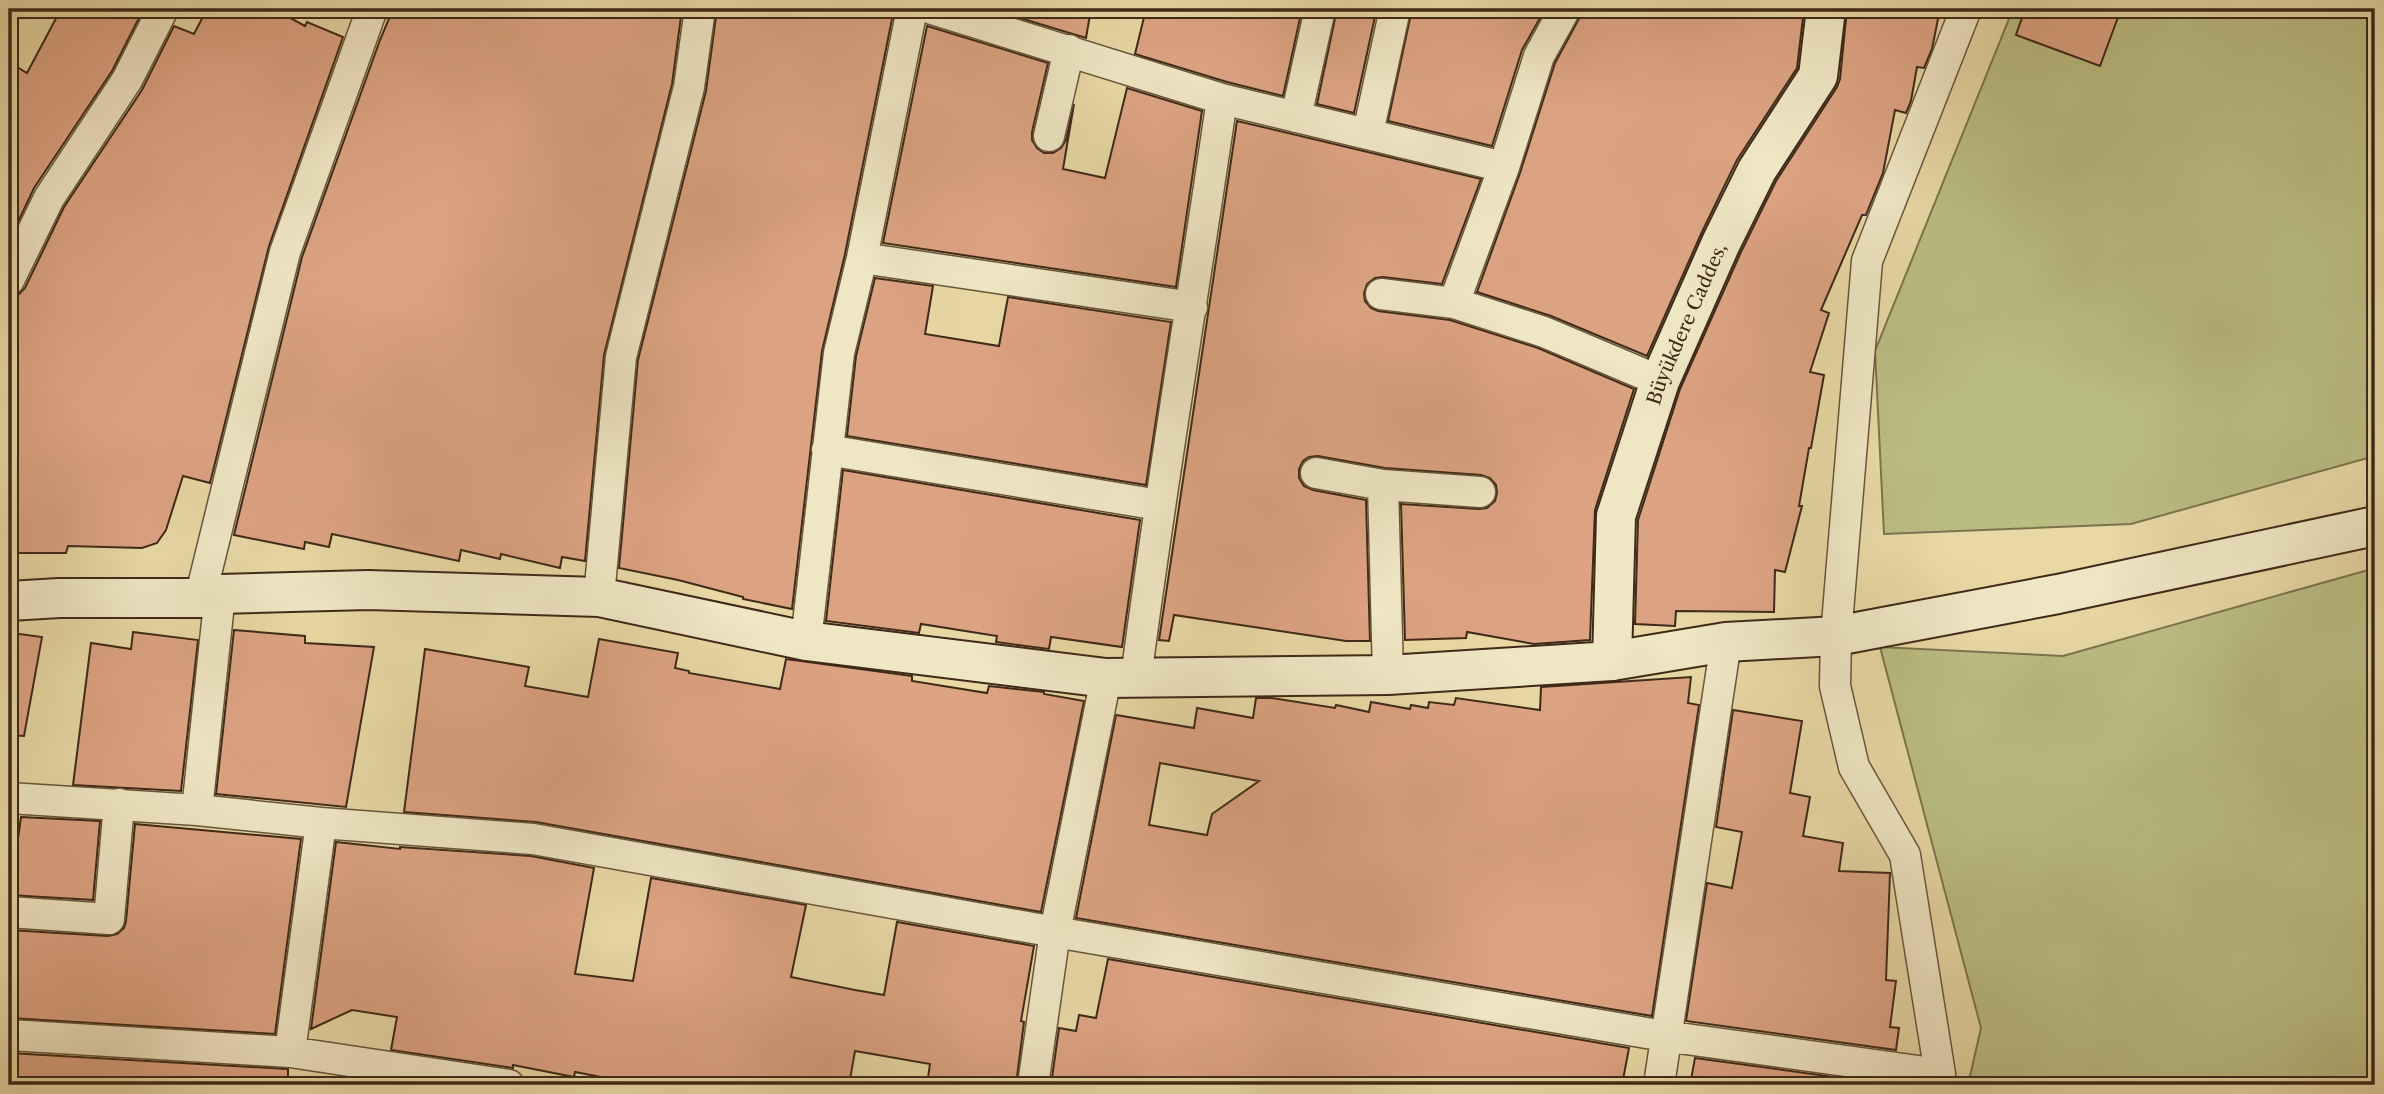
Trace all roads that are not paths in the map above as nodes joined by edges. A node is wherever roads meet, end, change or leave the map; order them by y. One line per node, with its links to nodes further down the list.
1 (163, 9): 18 (street)
2 (372, 9): 29 (street)
3 (700, 9): 30 (street)
4 (912, 9): 17 (street)
5 (932, 9): 11 (street)
6 (1320, 9): 13 (street)
7 (1395, 9): 14 (street)
8 (1565, 9): 16 (street)
9 (1826, 9): 22 (street, Büyükdere Caddes,)
10 (1966, 9): 32 (street)
11 (1069, 50): 12 (street); 15 (street)
12 (1222, 99): 13 (street); 21 (street)
13 (1296, 117): 14 (street)
14 (1368, 133): 16 (street)
15 (1049, 136)
16 (1504, 167): 20 (street)
17 (862, 258): 21 (street); 23 (street)
18 (9, 280)
19 (1381, 294): 20 (street)
20 (1454, 303): 22 (street)
21 (1192, 307): 27 (street)
22 (1660, 381): 35 (street, Büyükdere Caddes,)
23 (827, 450): 27 (street); 33 (street)
24 (1316, 473): 25 (street)
25 (1383, 485): 26 (street); 36 (street)
26 (1480, 492)
27 (1158, 505): 37 (street)
28 (2375, 526): 32 (street)
29 (210, 596): 30 (street); 31 (street); 40 (street)
30 (599, 597): 33 (street)
31 (9, 601)
32 (1836, 636): 34 (street); 47 (street)
33 (806, 641): 37 (street)
34 (1726, 642): 35 (street); 45 (street)
35 (1612, 661): 36 (street)
36 (1388, 675): 37 (street)
37 (1121, 678): 43 (street)
38 (9, 798): 39 (street)
39 (119, 804): 40 (street); 42 (street)
40 (197, 810): 41 (street)
41 (321, 822): 43 (street); 46 (street)
42 (9, 912)
43 (1055, 932): 45 (street); 49 (street)
44 (9, 1035): 46 (street)
45 (1664, 1037): 47 (street); 50 (street)
46 (290, 1052): 48 (street)
47 (1939, 1080)
48 (509, 1085)
49 (1032, 1085)
50 (1659, 1085)

